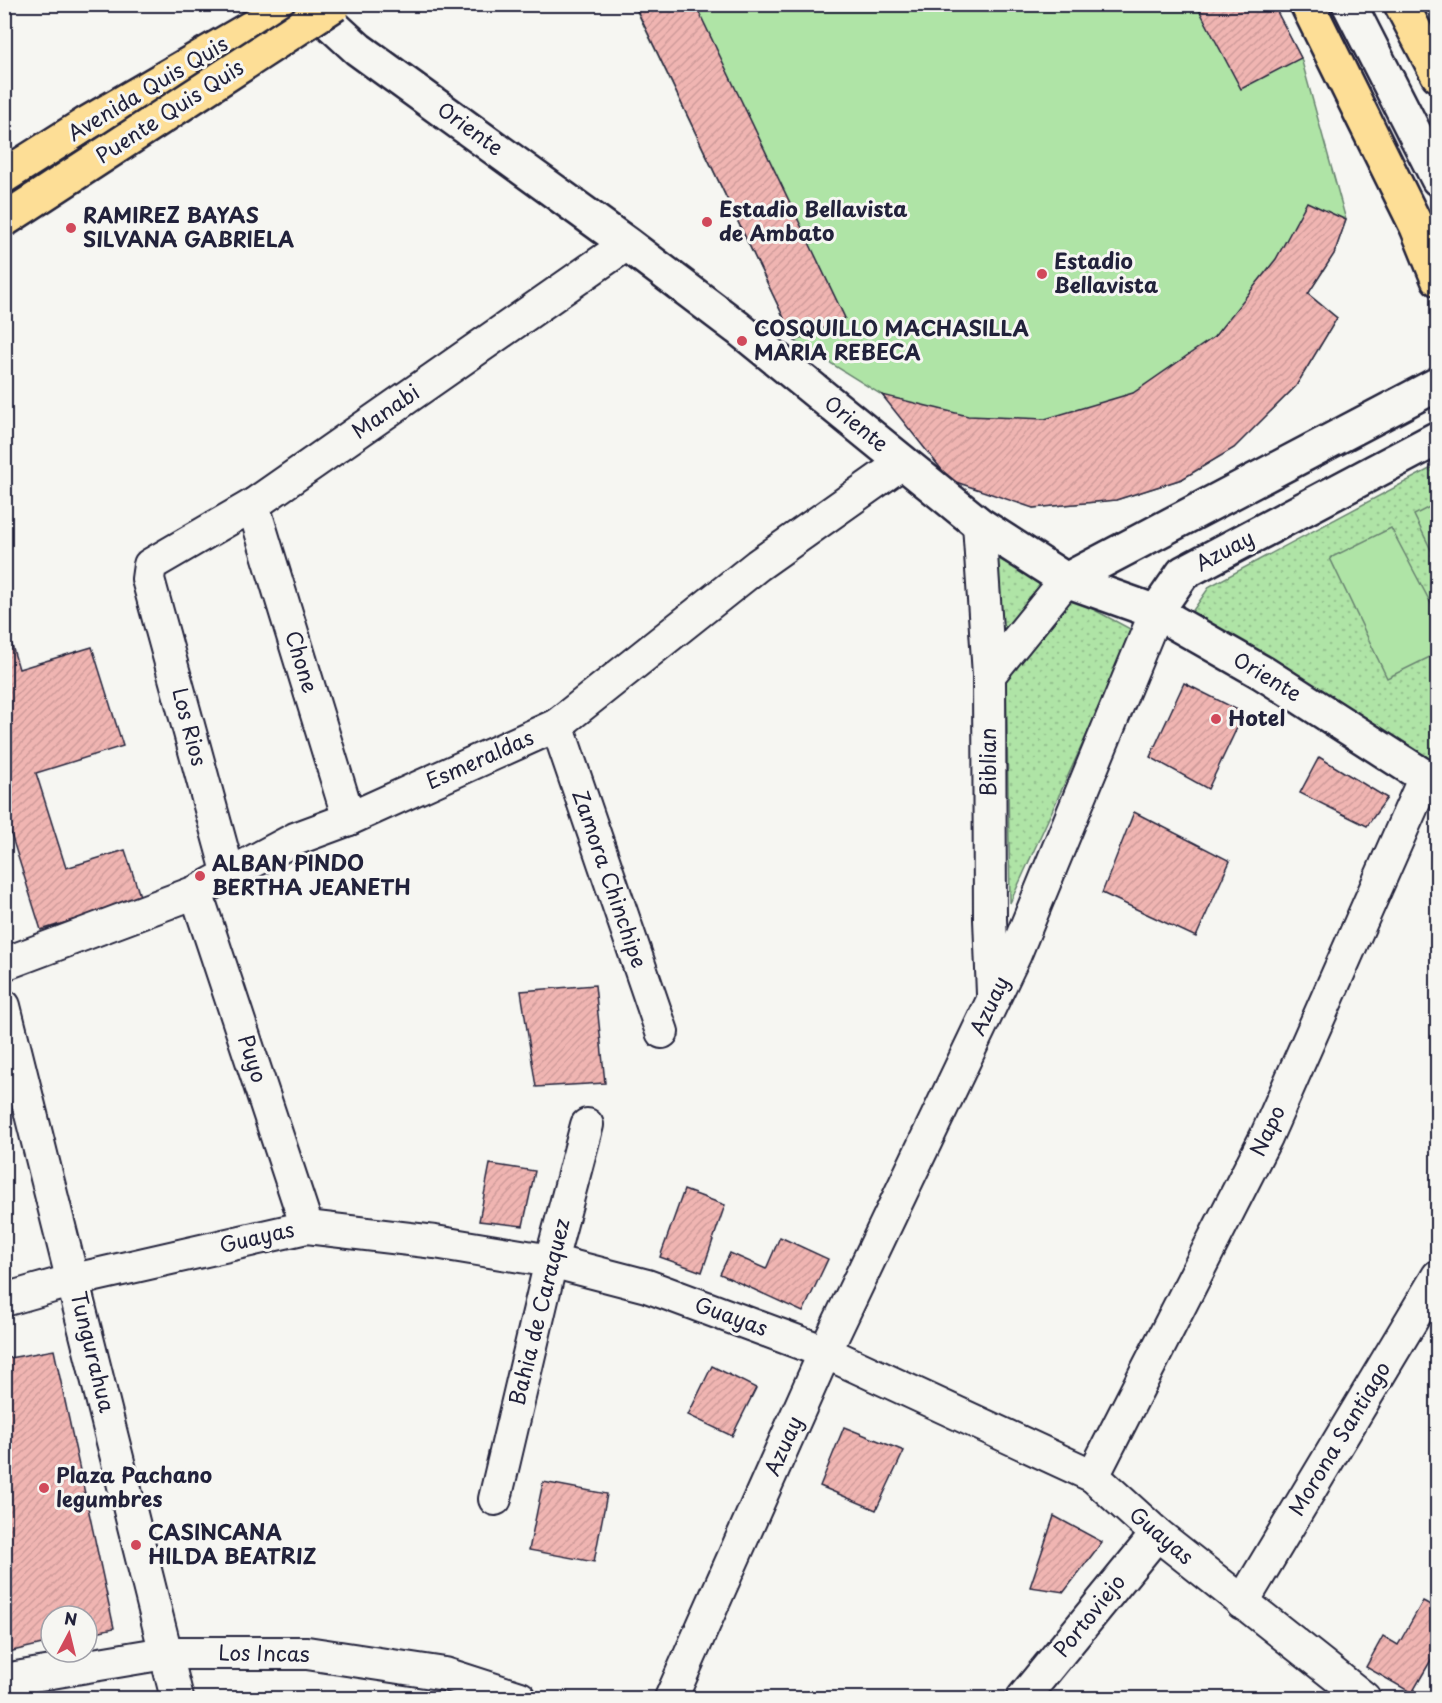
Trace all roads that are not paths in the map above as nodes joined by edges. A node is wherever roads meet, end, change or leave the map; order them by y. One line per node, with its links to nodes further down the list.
1 (292, 4): 7 (main road, Avenida Quis Quis)
2 (1307, 4): 11 (main road)
3 (1349, 4): 8 (main road)
4 (1401, 4): 6 (main road)
5 (326, 9): 9 (main road, Puente Quis Quis, bridge); 10 (main road, Oriente)
6 (1437, 75)
7 (4, 176)
8 (1437, 179)
9 (4, 220)
10 (627, 244): 14 (main road, Oriente); 15 (street, Manabi)
11 (1437, 279)
12 (1437, 384): 18 (main road)
13 (1437, 438): 19 (main road, Azuay)
14 (902, 463): 16 (main road, Oriente); 21 (street, Esmeraldas)
15 (252, 505): 17 (street, Manabi); 23 (street, Chone)
16 (979, 524): 18 (main road, Oriente); 20 (street, Biblian)
17 (148, 579): 24 (street, Los Rios)
18 (1066, 580): 19 (main road, Oriente); 20 (street)
19 (1156, 612): 22 (main road, Oriente); 27 (street, Azuay)
20 (989, 675): 27 (street, Biblian)
21 (557, 725): 23 (street, Esmeraldas); 29 (street, Zamora Chinchipe)
22 (1431, 782): 37 (street, Napo)
23 (349, 819): 24 (street, Esmeraldas)
24 (229, 875): 25 (street, Esmeraldas)
25 (196, 892): 26 (street, Esmeraldas); 31 (street, Puyo)
26 (4, 964)
27 (993, 1001): 36 (street, Azuay)
28 (4, 1006): 34 (street, Tungurahua)
29 (662, 1032)
30 (587, 1125): 32 (street, Bahia de Caraquez)
31 (307, 1227): 32 (street, Guayas); 34 (street, Guayas)
32 (551, 1261): 36 (street, Guayas); 38 (street, Bahia de Caraquez)
33 (1437, 1276): 40 (street, Morona Santiago)
34 (74, 1280): 35 (street, Guayas); 41 (street, Tungurahua)
35 (4, 1300)
36 (825, 1352): 37 (street, Guayas); 45 (street, Azuay)
37 (1093, 1476): 39 (street, Guayas)
38 (495, 1499)
39 (1157, 1534): 40 (street, Guayas); 46 (street, Portoviejo)
40 (1242, 1603): 47 (street, Guayas)
41 (165, 1653): 42 (street, Los Incas); 43 (street, Tungurahua); 44 (street, Los Incas)
42 (4, 1680)
43 (177, 1698)
44 (520, 1698)
45 (671, 1698)
46 (1023, 1698)
47 (1364, 1698)

